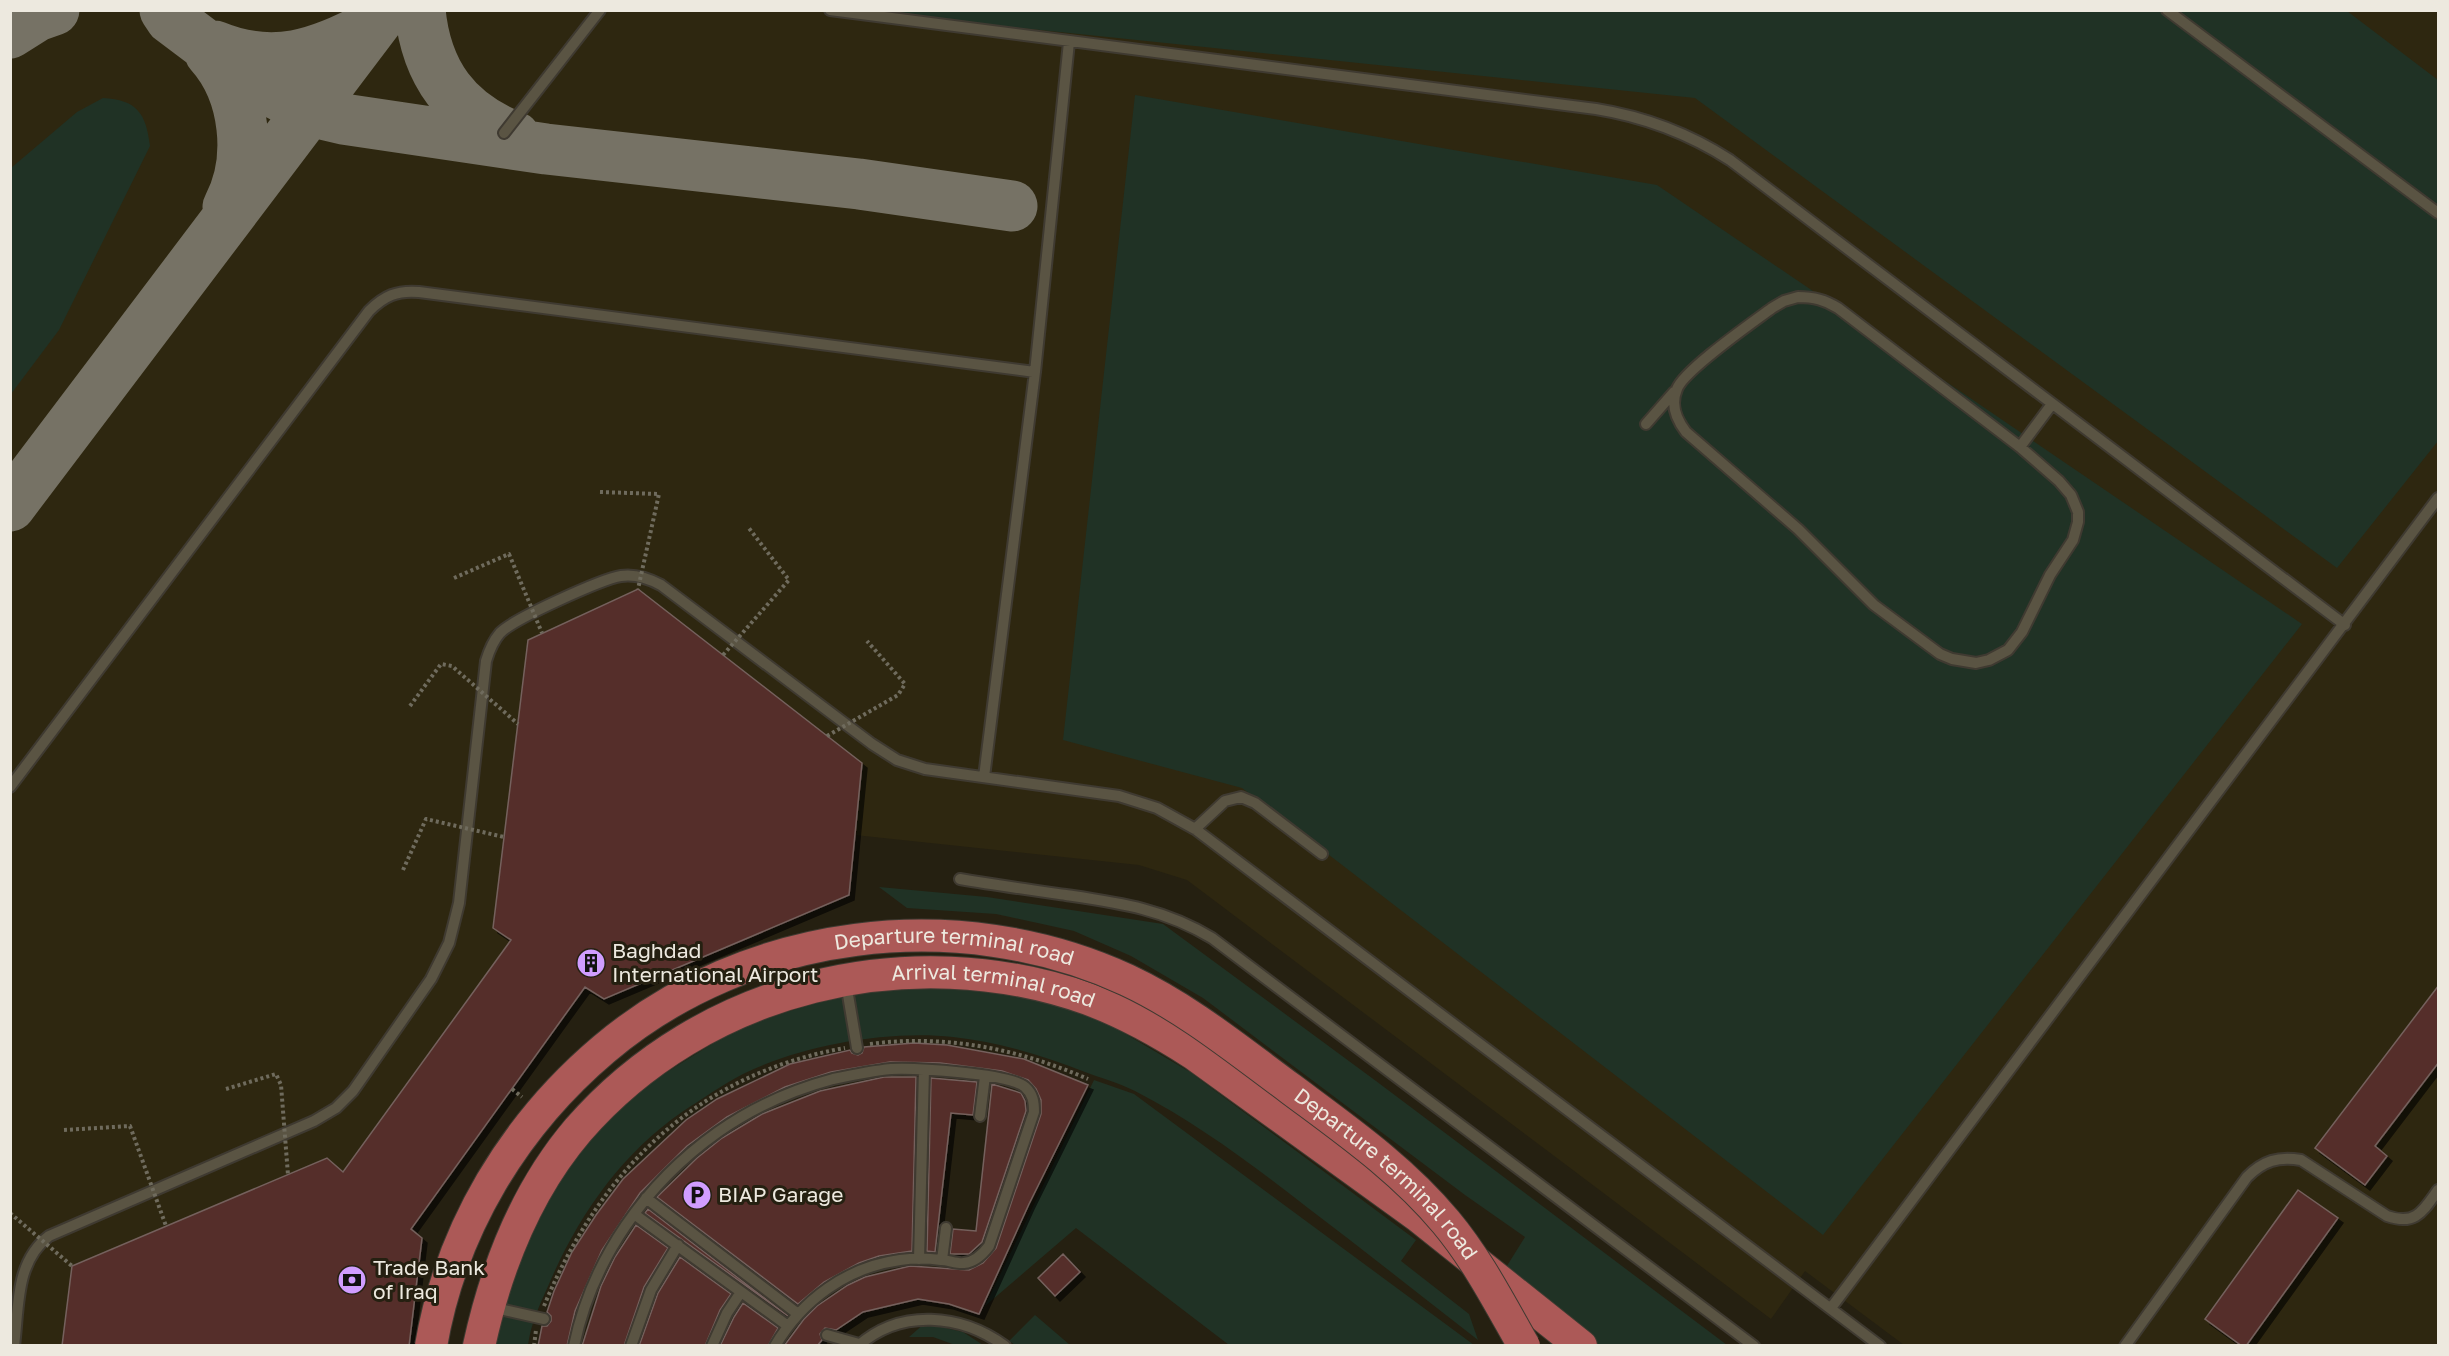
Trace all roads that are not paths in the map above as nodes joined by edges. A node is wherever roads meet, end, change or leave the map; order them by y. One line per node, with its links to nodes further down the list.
1 (600, 10): 5 (lane)
2 (830, 10): 4 (lane)
3 (2167, 10): 6 (lane)
4 (1070, 42): 7 (lane); 9 (lane)
5 (504, 133)
6 (2439, 213)
7 (1035, 372): 14 (lane); 15 (lane)
8 (1676, 389): 10 (lane); 11 (lane); 11 (lane)
9 (2052, 404): 11 (lane); 13 (lane)
10 (1646, 424)
11 (2020, 447)
12 (2438, 500): 13 (lane)
13 (2345, 625): 33 (lane)
14 (984, 777): 16 (lane); 39 (lane)
15 (10, 787)
16 (1195, 829): 17 (lane); 33 (lane)
17 (1322, 854)
18 (960, 879): 49 (lane)
19 (845, 979): 20 (lane); 32 (main road, Arrival terminal road); 48 (main road, Arrival terminal road)
20 (857, 1047)
21 (924, 1070): 22 (lane); 25 (lane); 29 (lane)
22 (985, 1076): 23 (lane); 30 (lane)
23 (980, 1116)
24 (2439, 1190): 51 (lane)
25 (646, 1198): 26 (lane); 34 (lane)
26 (634, 1214): 28 (lane); 42 (lane)
27 (946, 1228): 30 (lane)
28 (678, 1245): 31 (lane); 43 (lane)
29 (919, 1259): 30 (lane); 34 (lane)
30 (942, 1260)
31 (741, 1292): 36 (lane); 44 (lane)
32 (488, 1306): 35 (lane); 41 (main road, Arrival terminal road)
33 (1831, 1308): 50 (lane)
34 (798, 1314): 36 (lane)
35 (541, 1319)
36 (788, 1326): 45 (lane)
37 (827, 1335): 38 (lane)
38 (859, 1345): 46 (lane)
39 (15, 1346)
40 (431, 1346): 47 (main road, Departure terminal road, bridge)
41 (479, 1346)
42 (574, 1346)
43 (631, 1346)
44 (712, 1346)
45 (775, 1346)
46 (1005, 1346)
47 (1524, 1346)
48 (1581, 1346)
49 (1754, 1346)
50 (1880, 1346)
51 (2125, 1346)

